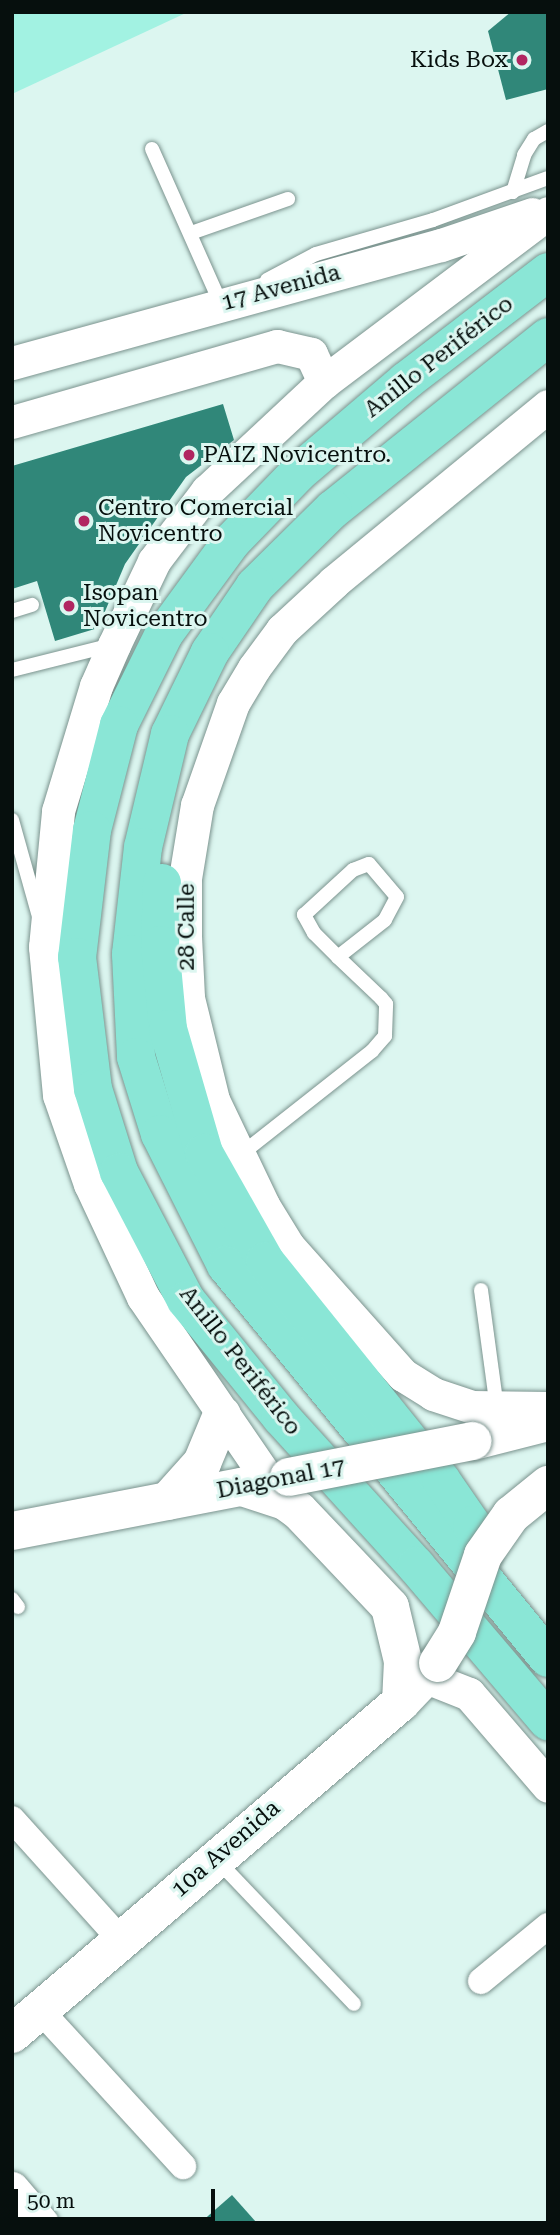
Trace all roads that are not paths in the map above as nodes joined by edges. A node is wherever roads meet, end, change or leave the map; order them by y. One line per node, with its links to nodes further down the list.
1 (548, 131): 4 (lane)
2 (152, 149): 7 (lane)
3 (548, 178): 4 (lane)
4 (513, 191): 9 (lane)
5 (288, 199): 7 (lane)
6 (548, 211): 9 (street, 17 Avenida); 14 (street, Anillo Periférico)
7 (191, 233): 9 (lane)
8 (548, 272): 39 (highway, Anillo Periférico)
9 (218, 305): 11 (street); 12 (street, 17 Avenida)
10 (548, 337): 17 (highway)
11 (239, 355): 14 (street); 16 (street)
12 (12, 363)
13 (548, 365): 17 (highway)
14 (324, 382): 20 (street, Anillo Periférico)
15 (548, 406): 26 (street, 28 Calle)
16 (12, 422)
17 (421, 439): 22 (highway)
18 (32, 606): 19 (lane)
19 (12, 611)
20 (114, 645): 21 (lane); 24 (street, Anillo Periférico)
21 (12, 670)
22 (170, 734): 36 (highway); 37 (highway)
23 (12, 820): 24 (lane)
24 (45, 947): 30 (street, Anillo Periférico)
25 (338, 957): 25 (lane); 26 (lane)
26 (239, 1156): 28 (street, 28 Calle)
27 (481, 1290): 28 (lane)
28 (497, 1408): 29 (street, 28 Calle)
29 (548, 1408)
30 (222, 1415): 32 (street, Anillo Periférico); 34 (main road)
31 (548, 1422): 32 (main road, Diagonal 17, bridge)
32 (267, 1482): 34 (main road, Diagonal 17); 38 (main road)
33 (548, 1485): 36 (main road, bridge)
34 (168, 1501): 35 (main road, Diagonal 17)
35 (12, 1531)
36 (483, 1555): 38 (main road, bridge)
37 (548, 1658)
38 (422, 1681): 40 (street); 42 (main road, 10a Avenida)
39 (548, 1721)
40 (548, 1786)
41 (12, 1819): 44 (street)
42 (215, 1858): 44 (main road, 10a Avenida); 46 (lane)
43 (548, 1926): 45 (street)
44 (121, 1940): 47 (main road, 10a Avenida)
45 (481, 1981)
46 (354, 2004)
47 (26, 2022): 48 (street)
48 (183, 2166)
49 (12, 2188): 50 (street)
50 (42, 2223)

